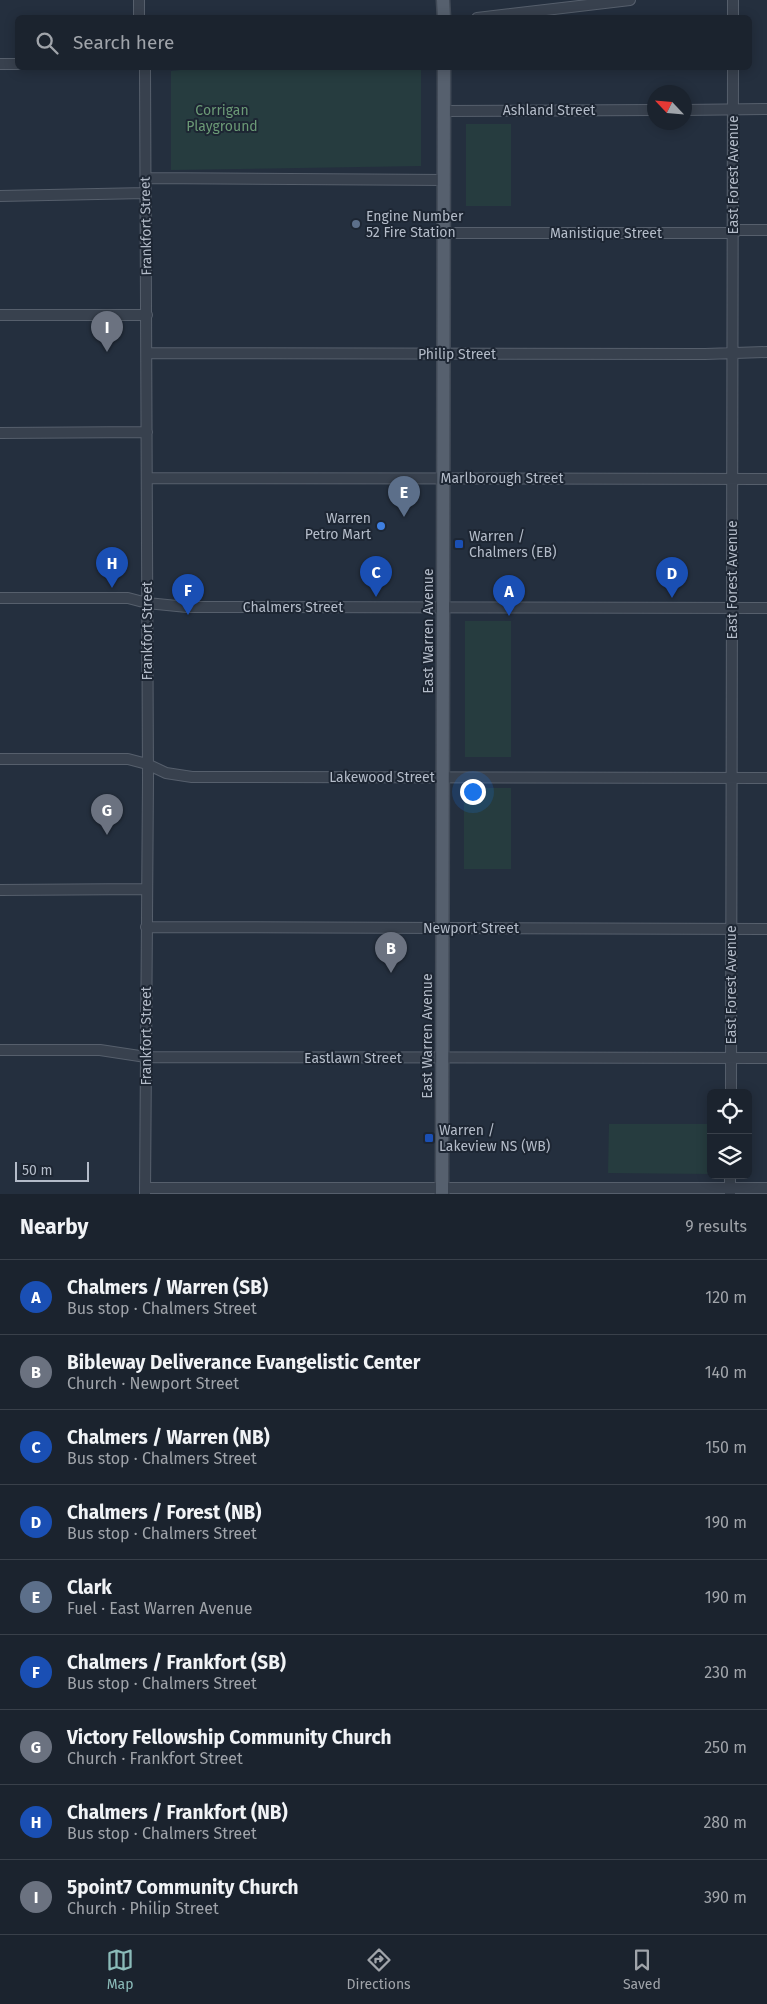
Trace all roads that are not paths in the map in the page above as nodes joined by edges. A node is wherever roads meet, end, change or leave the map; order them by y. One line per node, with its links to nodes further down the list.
1 (139, 0): 5 (street)
2 (443, 0): 6 (main road)
3 (630, 0): 7 (street)
4 (733, 0): 8 (street)
5 (139, 15)
6 (444, 15)
7 (502, 15)
8 (733, 15)
9 (0, 64): 10 (street)
10 (15, 64)
11 (145, 70): 19 (street, Frankfort Street)
12 (444, 70): 18 (main road, East Warren Avenue)
13 (733, 70): 14 (street, East Forest Avenue)
14 (733, 109): 15 (street); 17 (street); 25 (street, East Forest Avenue)
15 (767, 109)
16 (647, 110): 18 (street, Ashland Street)
17 (692, 110)
18 (444, 111): 20 (main road, East Warren Avenue)
19 (146, 178): 20 (street); 21 (street, Frankfort Street)
20 (444, 180): 24 (main road, East Warren Avenue)
21 (146, 193): 22 (street); 27 (street, Frankfort Street)
22 (0, 196)
23 (767, 230): 25 (street, Manistique Street)
24 (444, 233): 25 (street, Manistique Street); 31 (main road, East Warren Avenue)
25 (733, 233): 30 (street, East Forest Avenue)
26 (0, 315): 27 (street)
27 (147, 315): 29 (street, Frankfort Street)
28 (767, 352): 30 (street, Philip Street)
29 (147, 353): 31 (street, Philip Street); 32 (street, Frankfort Street)
30 (733, 353): 31 (street, Philip Street); 37 (street, East Forest Avenue)
31 (444, 354): 35 (main road, East Warren Avenue)
32 (148, 432): 33 (street); 34 (street, Frankfort Street)
33 (0, 433)
34 (147, 478): 35 (street, Marlborough Street); 39 (street, Frankfort Street)
35 (444, 478): 37 (street, Marlborough Street); 40 (main road, East Warren Avenue)
36 (767, 478): 37 (street, Marlborough Street)
37 (733, 479): 42 (street, East Forest Avenue)
38 (0, 598): 39 (street, Chalmers Street)
39 (147, 603): 40 (street, Chalmers Street); 44 (street, Frankfort Street)
40 (443, 608): 42 (street, Chalmers Street); 45 (main road, East Warren Avenue)
41 (767, 608): 42 (street, Chalmers Street)
42 (732, 609): 46 (street, East Forest Avenue)
43 (0, 759): 44 (street, Lakewood Street)
44 (147, 764): 45 (street, Lakewood Street); 48 (street, Frankfort Street)
45 (443, 777): 46 (street, Lakewood Street); 51 (main road, East Warren Avenue)
46 (732, 778): 47 (street, Lakewood Street); 52 (street, East Forest Avenue)
47 (767, 778)
48 (146, 889): 49 (street); 50 (street, Frankfort Street)
49 (0, 890)
50 (146, 927): 51 (street, Newport Street); 55 (street, Frankfort Street)
51 (442, 928): 52 (street, Newport Street); 56 (main road, East Warren Avenue)
52 (731, 928): 53 (street, Newport Street); 57 (street, East Forest Avenue)
53 (767, 928)
54 (0, 1050): 55 (street, Eastlawn Street)
55 (146, 1057): 56 (street, Eastlawn Street); 61 (street, Frankfort Street)
56 (442, 1058): 57 (street, Eastlawn Street); 62 (main road, East Warren Avenue)
57 (731, 1058): 58 (street, Eastlawn Street); 59 (street, East Forest Avenue)
58 (767, 1058)
59 (731, 1089)
60 (767, 1188): 63 (street)
61 (146, 1191): 62 (street)
62 (442, 1191): 63 (street)
63 (730, 1191)

